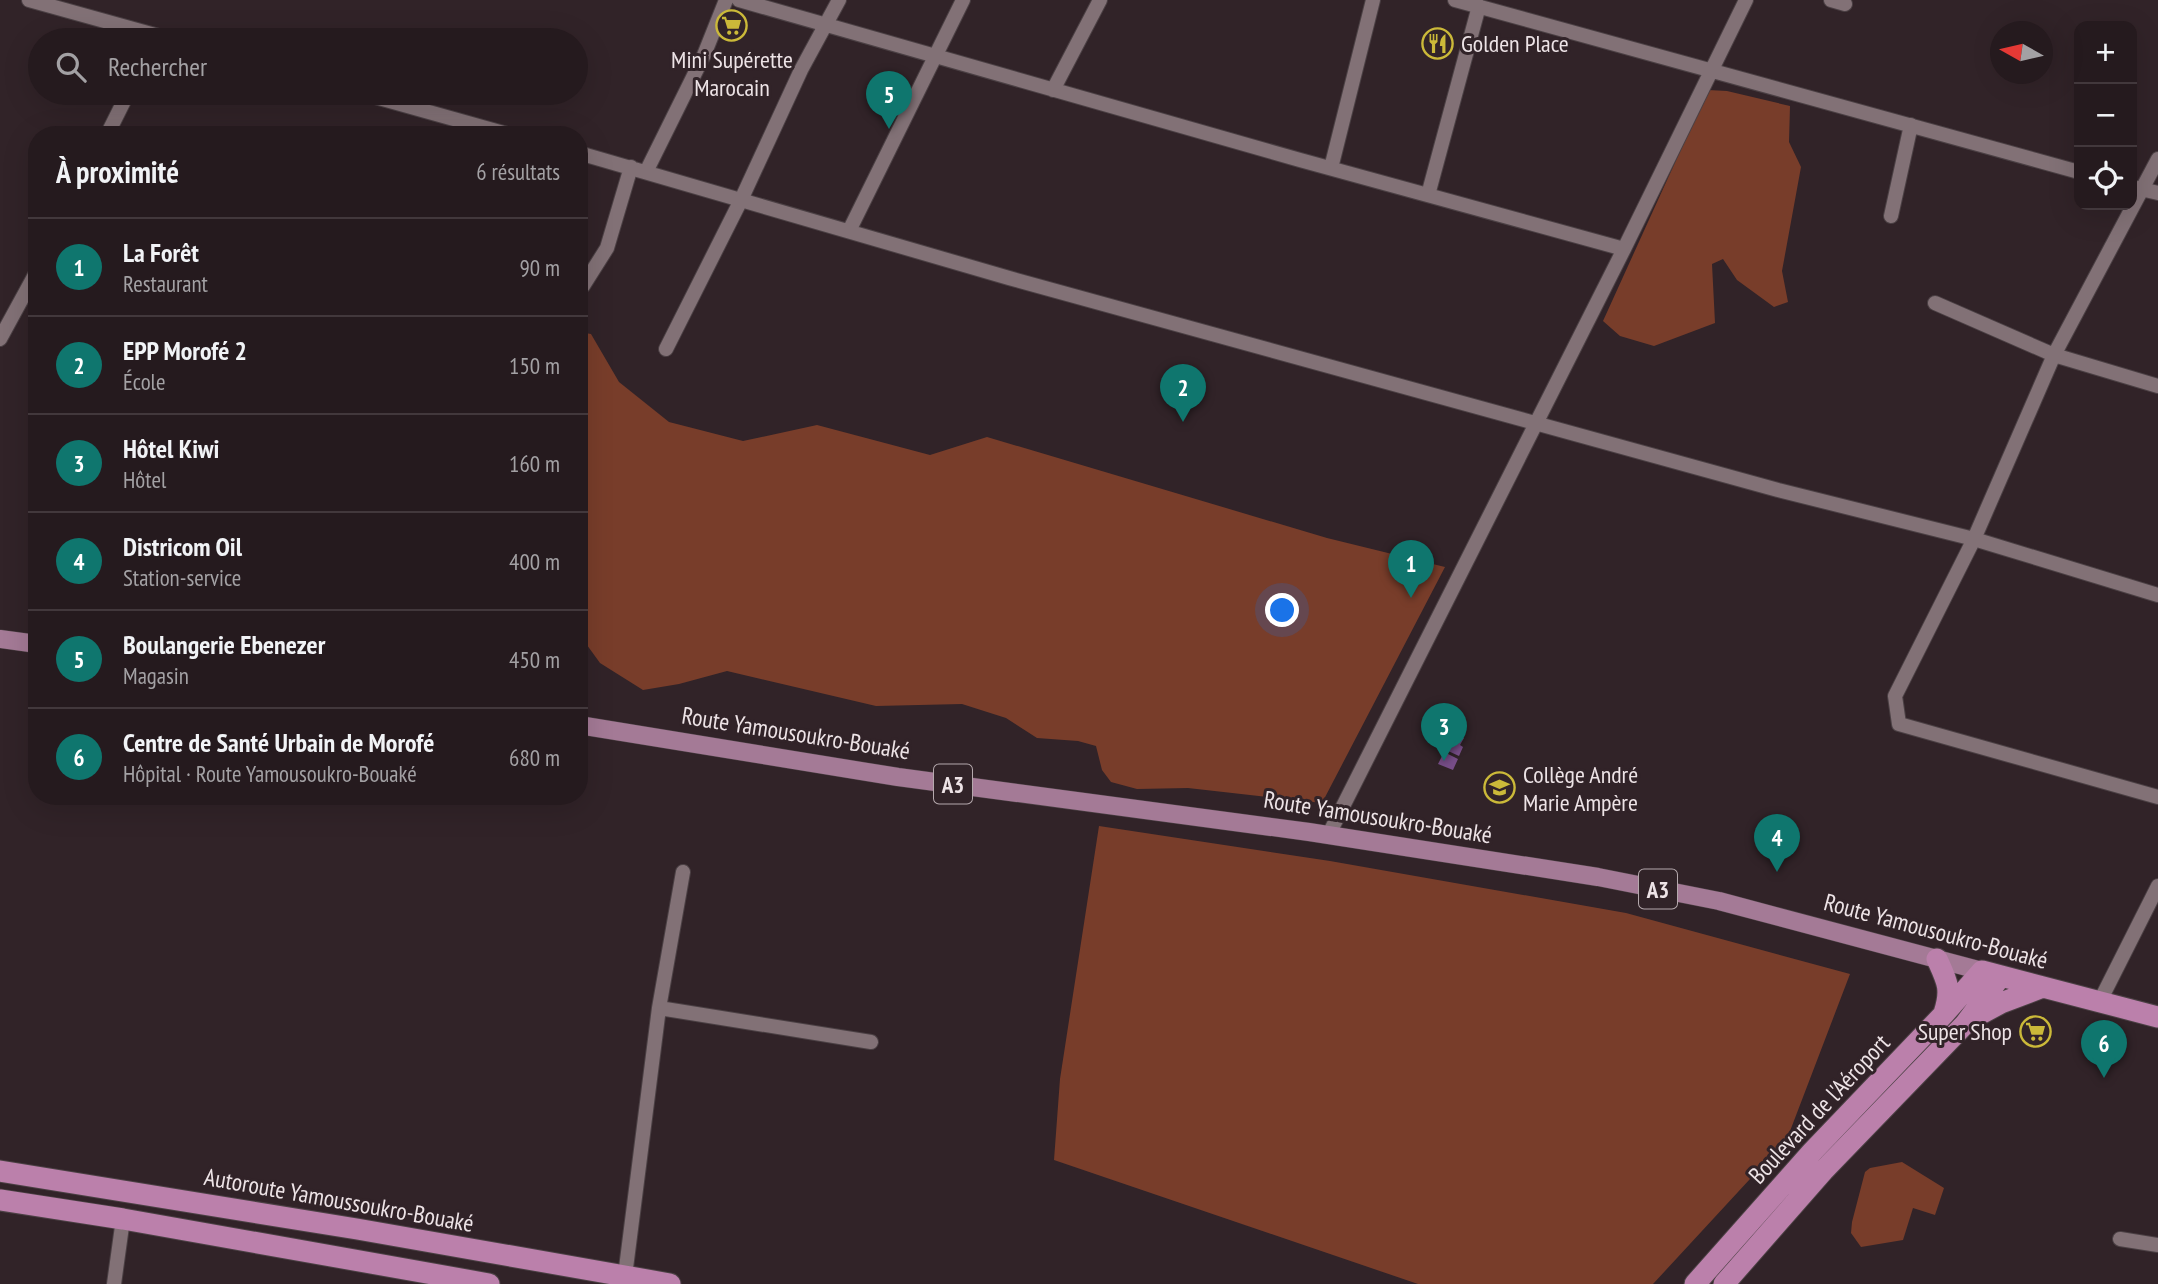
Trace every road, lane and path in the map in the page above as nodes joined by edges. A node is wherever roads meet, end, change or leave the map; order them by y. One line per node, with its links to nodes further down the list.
1 (726, 0): 26 (street)
2 (739, 0): 11 (street)
3 (839, 0): 11 (street)
4 (963, 0): 13 (street)
5 (1100, 0): 15 (street)
6 (1373, 0): 24 (street)
7 (1455, 0): 10 (street)
8 (1746, 0): 14 (street)
9 (35, 1): 12 (street)
10 (1479, 6): 14 (street); 29 (street)
11 (826, 26): 13 (street); 30 (street)
12 (122, 28)
13 (935, 57): 15 (street); 33 (street)
14 (1712, 69): 18 (street); 34 (street)
15 (1053, 90): 24 (street)
16 (122, 105): 19 (street)
17 (404, 105): 20 (street)
18 (1911, 125): 25 (street); 32 (street)
19 (112, 126)
20 (479, 126)
21 (588, 155): 23 (street)
22 (2158, 159): 27 (street)
23 (631, 166): 26 (street); 35 (street)
24 (1331, 168): 29 (street)
25 (2074, 171)
26 (646, 172): 30 (street)
27 (2137, 188): 28 (street)
28 (2158, 193)
29 (1428, 195): 34 (street)
30 (741, 200): 33 (street); 39 (street)
31 (2126, 210): 40 (street)
32 (1891, 216)
33 (849, 231): 42 (street)
34 (1623, 249): 42 (street)
35 (588, 278)
36 (28, 288): 38 (street)
37 (1935, 303): 40 (street)
38 (0, 339)
39 (666, 349)
40 (2054, 355): 41 (street); 43 (street)
41 (2158, 386)
42 (1536, 423): 43 (street); 49 (street)
43 (1974, 539): 44 (street); 48 (street)
44 (2158, 595)
45 (0, 639): 46 (main road)
46 (28, 643)
47 (588, 725): 49 (main road, Route Yamousoukro-Bouaké / A3)
48 (2158, 797)
49 (1328, 836): 52 (main road, Route Yamousoukro-Bouaké / A3)
50 (683, 872): 56 (street)
51 (2158, 886): 55 (street)
52 (1937, 959): 53 (main road, Route Yamousoukro-Bouaké / A3); 57 (highway)
53 (1991, 973): 54 (highway, Route Yamousoukro-Bouaké / A3); 57 (highway, Boulevard de l'Aéroport); 59 (highway, Boulevard de l'Aéroport)
54 (2043, 987): 55 (highway, Route Yamousoukro-Bouaké / A3); 59 (highway)
55 (2100, 1002): 58 (highway, Route Yamousoukro-Bouaké / A3)
56 (659, 1008): 60 (street); 66 (street)
57 (1944, 1014): 70 (highway, Boulevard de l'Aéroport)
58 (2158, 1017)
59 (1965, 1024): 71 (highway, Boulevard de l'Aéroport)
60 (871, 1042)
61 (0, 1171): 66 (highway, Autoroute Yamoussoukro-Bouaké)
62 (0, 1200): 63 (highway)
63 (123, 1219): 67 (street); 68 (highway)
64 (2120, 1239): 65 (street)
65 (2158, 1245)
66 (625, 1276): 69 (highway, Autoroute Yamoussoukro-Bouaké)
67 (114, 1284)
68 (489, 1284)
69 (670, 1284)
70 (1695, 1284)
71 (1724, 1284)

